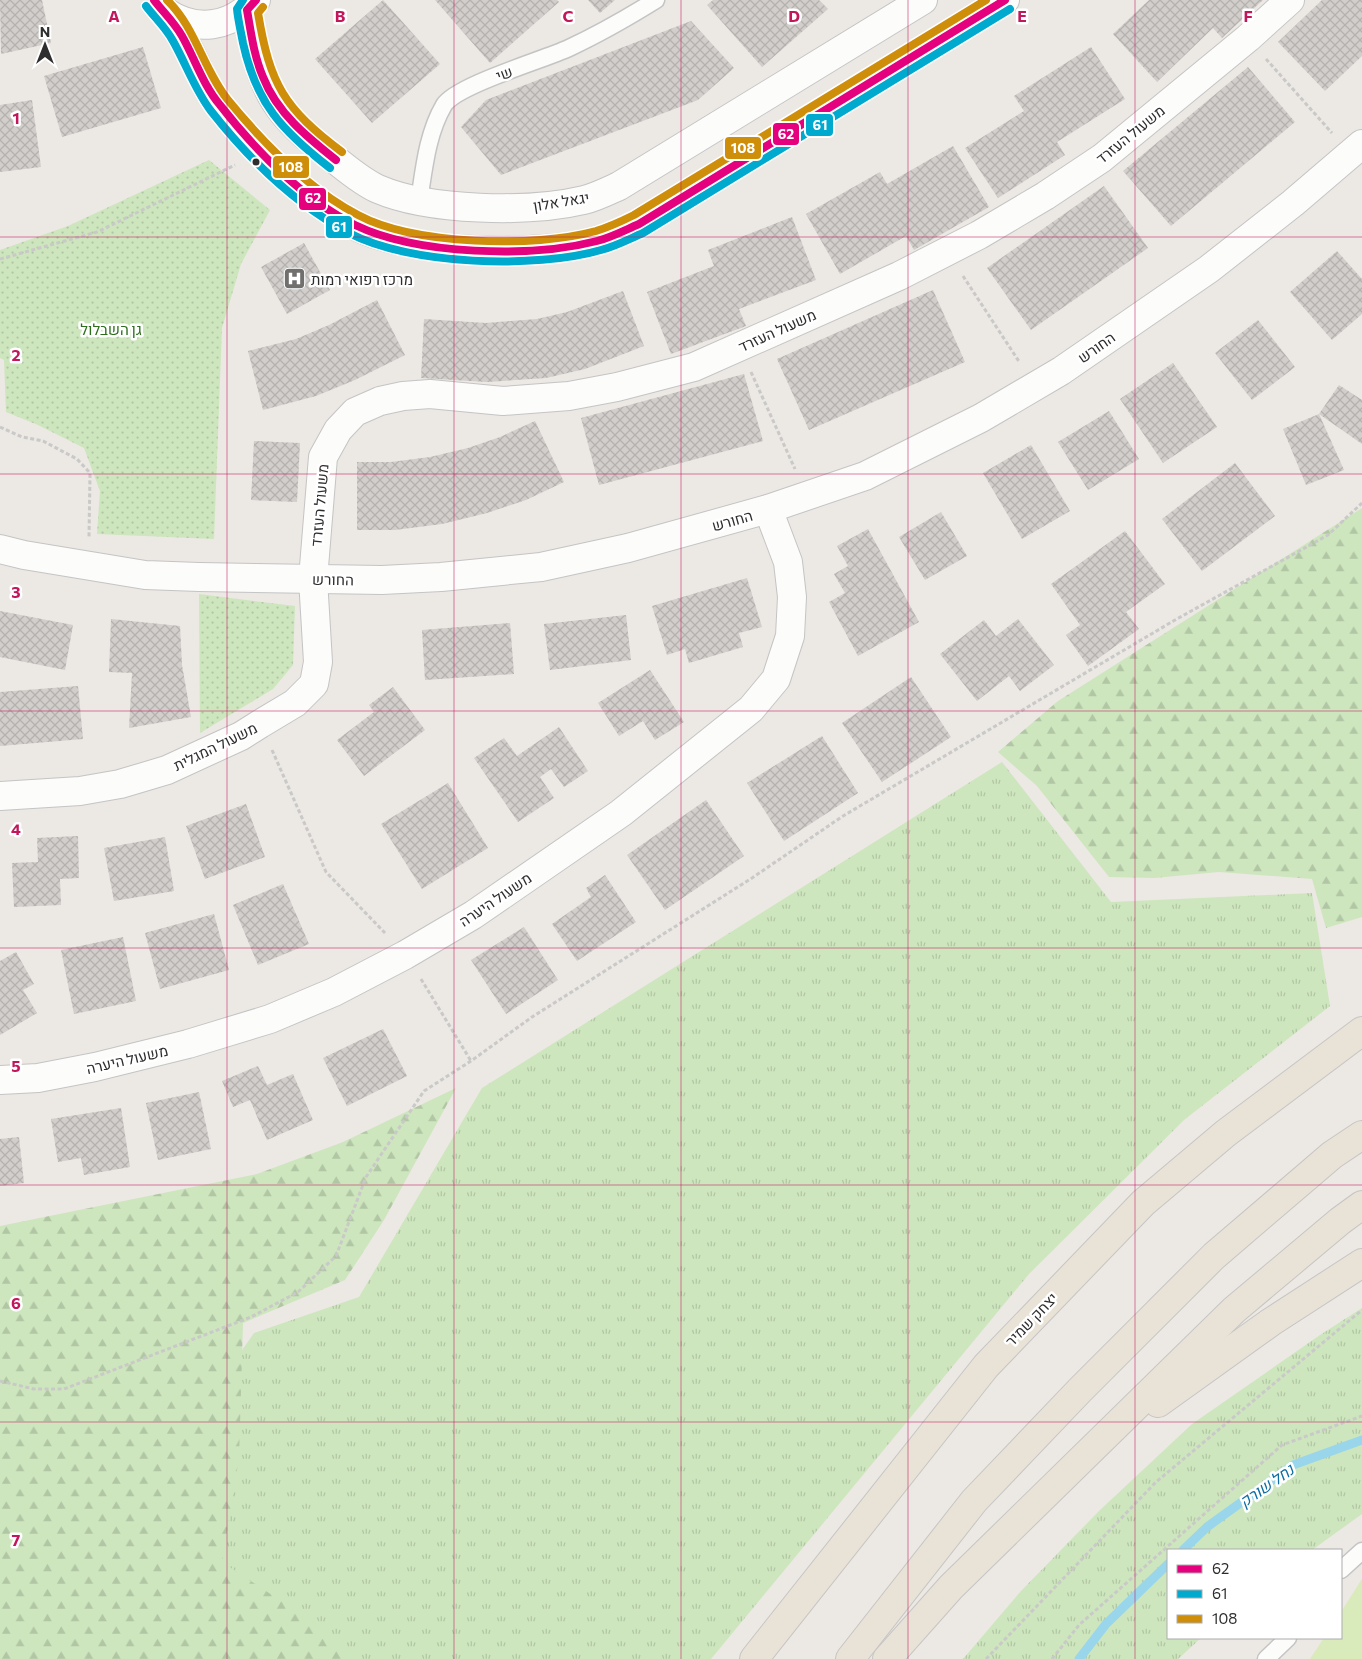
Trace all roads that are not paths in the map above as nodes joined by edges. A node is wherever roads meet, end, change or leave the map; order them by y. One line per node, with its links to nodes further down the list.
1 (656, 0): 8 (lane, שי)
2 (923, 0): 8 (street, יגאל אלון)
3 (1005, 0): 6 (street)
4 (1290, 0): 11 (street, משעול העזרד)
5 (252, 5): 6 (street); 8 (street, יגאל אלון)
6 (160, 6)
7 (1356, 149): 9 (street, החורש)
8 (419, 201)
9 (768, 509): 11 (street, החורש); 14 (street, משעול היערה)
10 (0, 549): 11 (street, החורש)
11 (313, 579): 12 (street, משעול המגלית)
12 (0, 796)
13 (1362, 1031): 22 (highway, יצחק שמיר)
14 (0, 1080)
15 (1362, 1135): 23 (highway)
16 (1362, 1205): 18 (highway)
17 (1362, 1263): 18 (highway)
18 (1056, 1483): 24 (highway)
19 (1362, 1551): 20 (lane)
20 (1342, 1569)
21 (1287, 1639): 25 (lane)
22 (754, 1659)
23 (850, 1659)
24 (887, 1659)
25 (1266, 1659)

